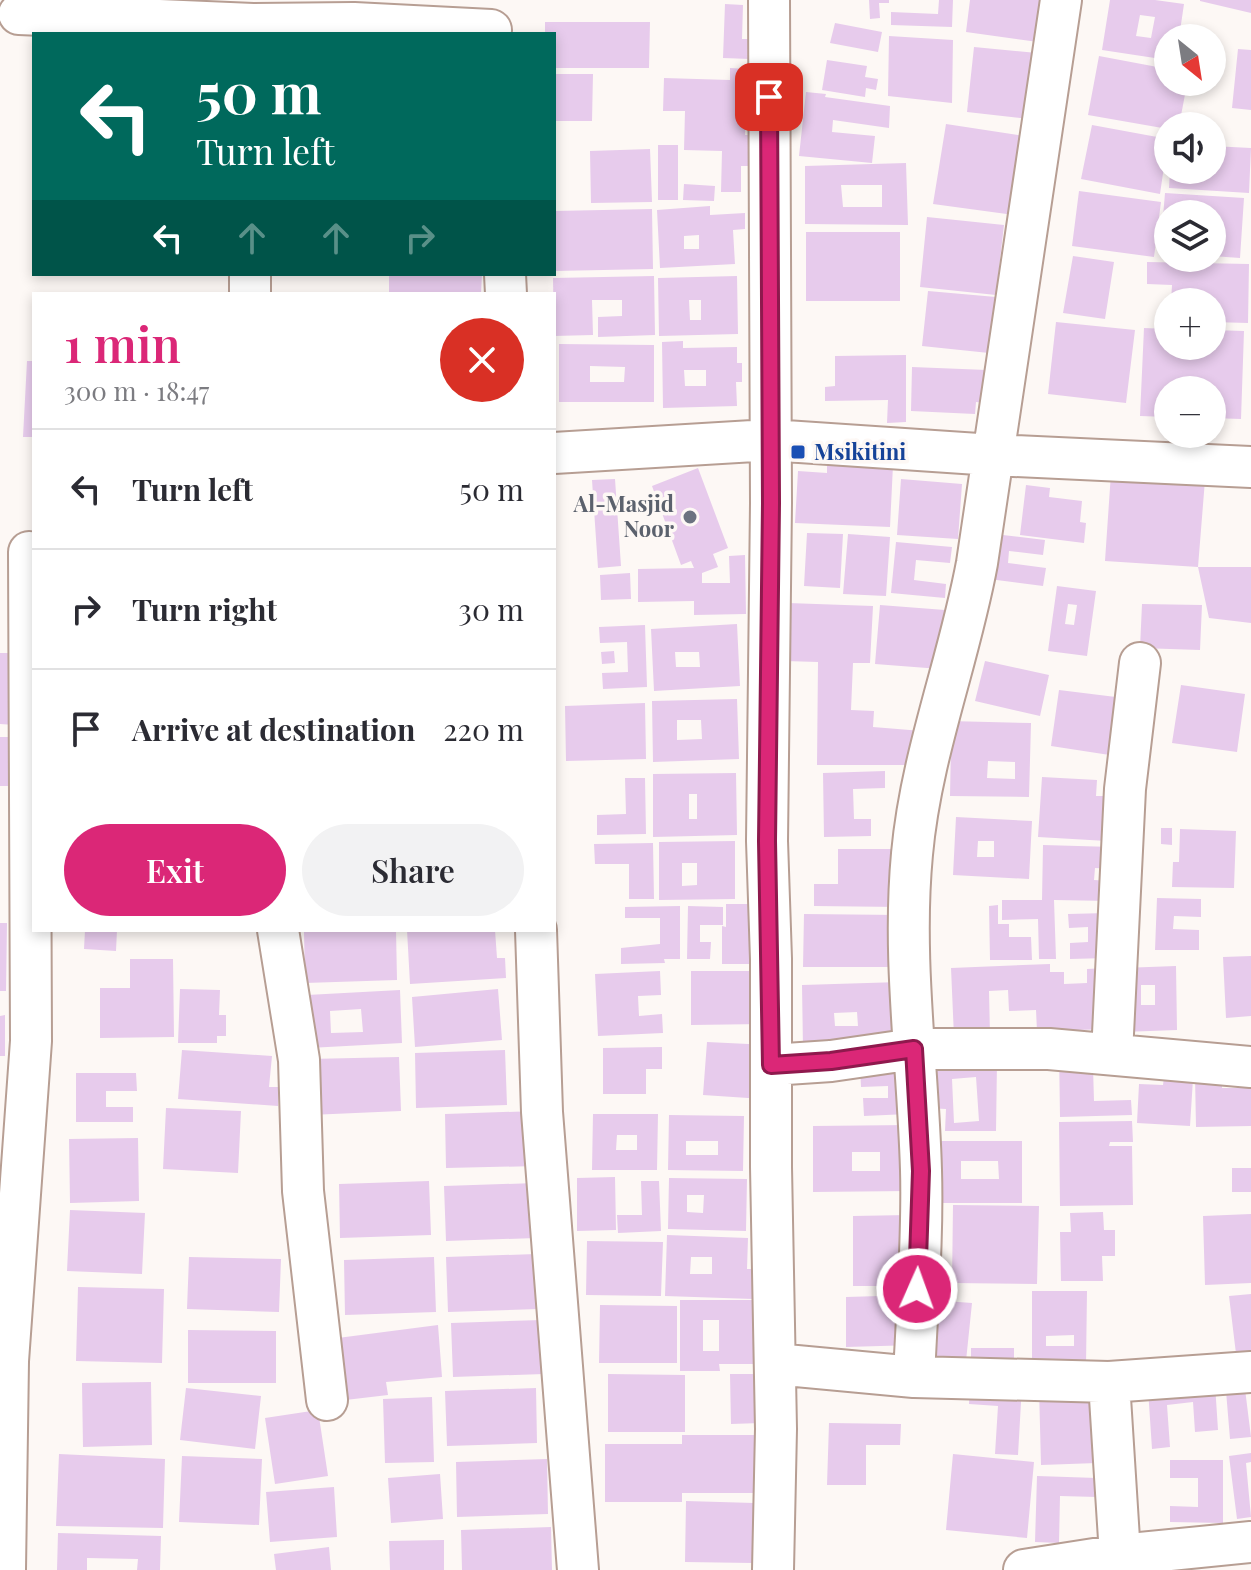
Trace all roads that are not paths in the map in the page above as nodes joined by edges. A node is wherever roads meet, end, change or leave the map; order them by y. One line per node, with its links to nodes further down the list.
1 (769, 0): 6 (street)
2 (1061, 0): 8 (street)
3 (19, 14): 4 (street)
4 (253, 19): 5 (street)
5 (491, 21)
6 (770, 440): 7 (street); 8 (street); 16 (street)
7 (556, 453)
8 (993, 455): 9 (street); 14 (street)
9 (1251, 467)
10 (21, 552): 25 (street)
11 (1140, 663): 15 (street)
12 (278, 932): 22 (street)
13 (536, 932): 26 (street)
14 (914, 1049): 15 (street); 16 (street); 20 (street)
15 (1112, 1054): 17 (street)
16 (771, 1065): 18 (street)
17 (1251, 1067)
18 (775, 1364): 20 (street); 27 (street)
19 (1251, 1372): 21 (street)
20 (914, 1377): 21 (street)
21 (1109, 1382): 24 (street)
22 (327, 1400)
23 (1251, 1542): 24 (street)
24 (1120, 1555): 28 (street)
25 (5, 1570)
26 (578, 1570)
27 (773, 1570)
28 (1024, 1570)

